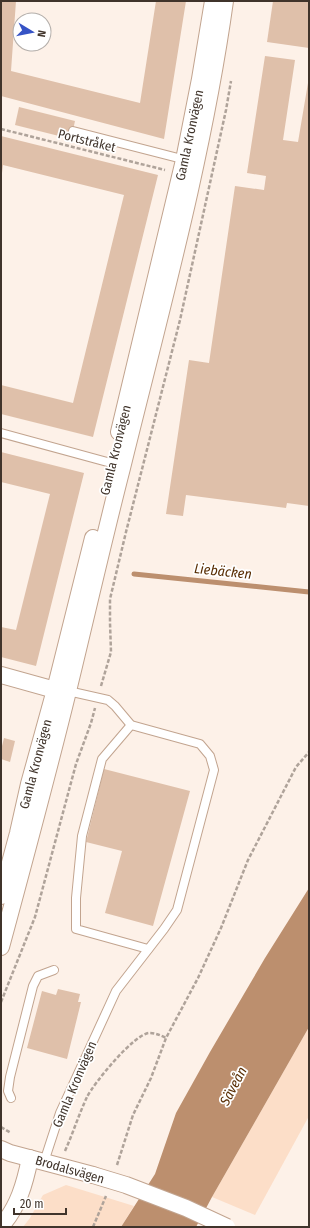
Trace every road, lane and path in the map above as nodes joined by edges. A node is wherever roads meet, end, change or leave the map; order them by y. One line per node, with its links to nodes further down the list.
1 (213, 1): 6 (street, Gamla Kronvägen)
2 (225, 1): 6 (street, Gamla Kronvägen)
3 (231, 79): 12 (path)
4 (1, 129): 7 (path, Portstråket)
5 (73, 131): 6 (lane)
6 (190, 161): 9 (street, Gamla Kronvägen)
7 (167, 171)
8 (1, 433): 9 (lane)
9 (117, 464): 11 (street, Gamla Kronvägen)
10 (1, 675): 11 (street)
11 (61, 690): 12 (lane); 15 (street, Gamla Kronvägen); 16 (street, Gamla Kronvägen)
12 (97, 698): 13 (lane); 19 (path)
13 (131, 725): 17 (lane); 17 (lane, Gamla Kronvägen)
14 (309, 752): 20 (path)
15 (1, 896)
16 (1, 947)
17 (148, 949): 25 (lane, Gamla Kronvägen)
18 (54, 970): 21 (lane)
19 (1, 1002)
20 (166, 1038): 25 (path); 26 (path)
21 (11, 1098)
22 (1, 1127): 23 (path)
23 (16, 1137)
24 (1, 1149): 25 (street, Brodalsvägen)
25 (41, 1156): 28 (street); 30 (street, Brodalsvägen, bridge)
26 (115, 1171)
27 (108, 1191): 29 (path)
28 (1, 1226)
29 (93, 1227)
30 (227, 1227)

